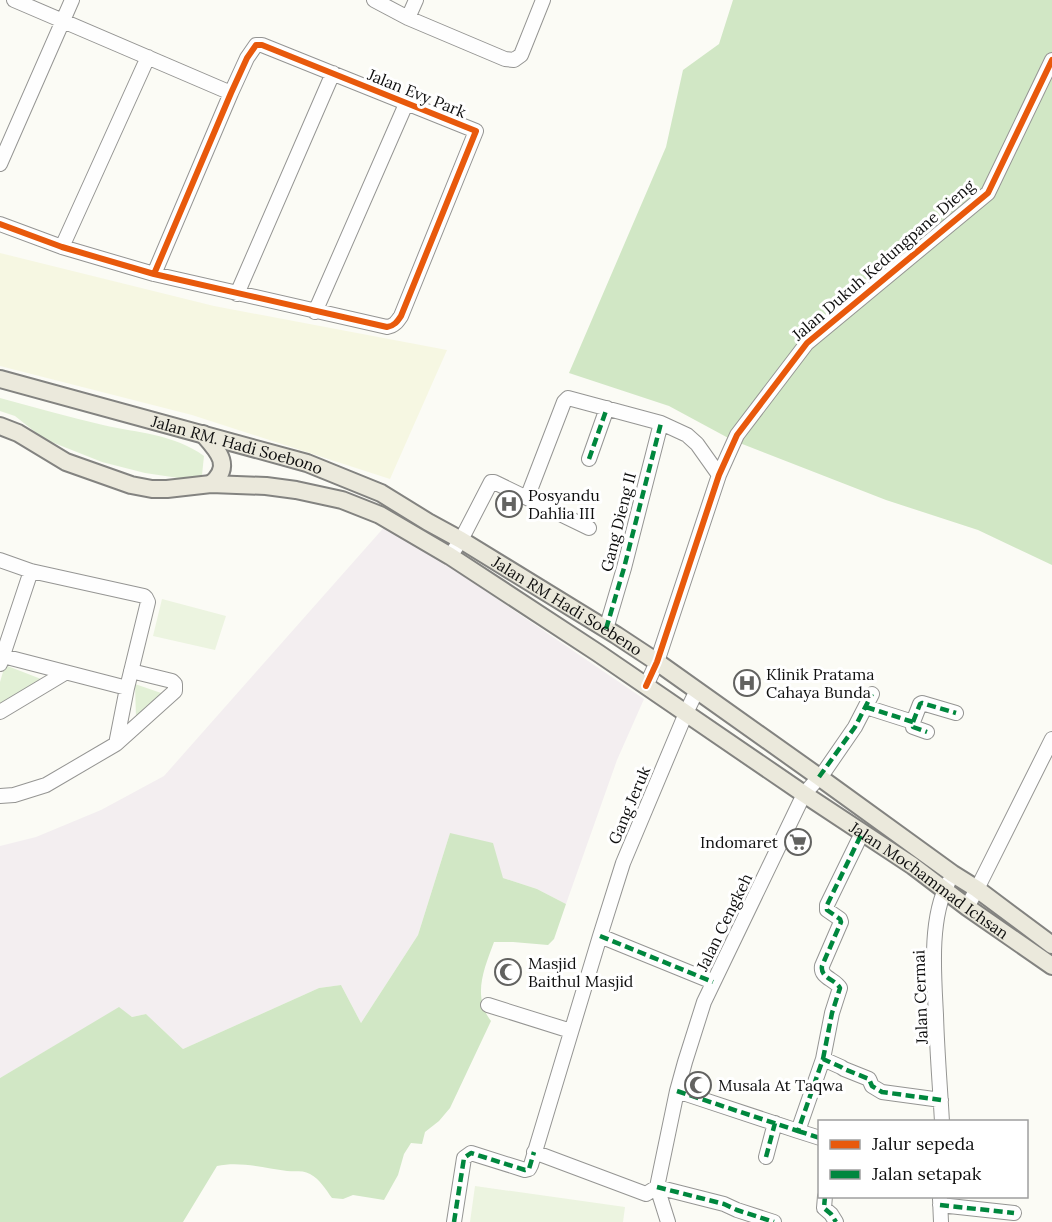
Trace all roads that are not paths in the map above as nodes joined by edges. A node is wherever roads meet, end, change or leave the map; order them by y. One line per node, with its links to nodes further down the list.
1 (14, 0): 7 (street)
2 (72, 0): 7 (street)
3 (374, 0): 6 (street)
4 (416, 0): 6 (street)
5 (543, 0): 6 (street)
6 (408, 18)
7 (63, 20): 8 (street); 13 (street)
8 (148, 57): 11 (street); 15 (street)
9 (1052, 60): 25 (street, Jalan Dukuh Kedungpane Dieng)
10 (333, 73): 11 (street, Jalan Evy Park); 12 (street, Jalan Evy Park); 17 (street)
11 (231, 93): 16 (street, Jalan Evy Park)
12 (406, 104): 18 (street, Jalan Evy Park); 18 (street, Jalan Evy Park)
13 (0, 164)
14 (0, 224): 15 (street, Jalan Evy Park)
15 (62, 247): 16 (street, Jalan Evy Park)
16 (154, 274): 17 (street, Jalan Evy Park)
17 (237, 294): 18 (street, Jalan Evy Park)
18 (315, 312)
19 (0, 379): 23 (main road, Jalan RM. Hadi Soebono)
20 (607, 408): 21 (street); 24 (street); 27 (street)
21 (661, 423): 25 (street); 33 (street, Gang Dieng II)
22 (0, 426): 26 (main road, Jalan RM. Hadi Soebono)
23 (203, 434): 26 (main road); 29 (main road, Jalan RM. Hadi Soebono)
24 (589, 459)
25 (719, 475): 36 (street, Jalan Dukuh Kedungpane Dieng)
26 (211, 484): 30 (main road, Jalan RM. Hadi Soebono)
27 (527, 498): 28 (street); 29 (street)
28 (589, 528)
29 (461, 540): 30 (street); 33 (main road, Jalan RM Hadi Soebeno)
30 (450, 556): 34 (main road, Jalan RM Hadi Soebeno)
31 (0, 560): 32 (street)
32 (31, 571): 35 (street); 37 (street)
33 (606, 629): 34 (main road); 36 (main road, Jalan RM Hadi Soebeno)
34 (598, 653): 39 (main road, Jalan RM Hadi Soebeno)
35 (1, 660): 38 (street)
36 (657, 662): 39 (street, Jalan Dukuh Kedungpane Dieng); 41 (main road, Jalan RM Hadi Soebeno)
37 (131, 671): 40 (street); 50 (street)
38 (65, 673): 40 (street); 44 (street)
39 (646, 686): 45 (main road, Jalan RM Hadi Soebeno)
40 (128, 688): 50 (street)
41 (697, 690): 45 (street, Gang Jeruk); 51 (main road, Jalan RM Hadi Soebeno)
42 (872, 694): 43 (street, Jalan Cengkeh)
43 (866, 707): 47 (street); 51 (street, Jalan Cengkeh)
44 (0, 712)
45 (686, 713): 52 (main road, Jalan RM Hadi Soebeno); 59 (street, Gang Jeruk)
46 (956, 713): 47 (street)
47 (914, 722): 48 (street)
48 (927, 732)
49 (1052, 739): 56 (street)
50 (116, 744): 53 (street)
51 (819, 777): 52 (street, Jalan Cengkeh); 55 (main road, Jalan Mochammad Ichsan)
52 (804, 794): 54 (main road, Jalan Mochammad Ichsan); 62 (street, Jalan Cengkeh)
53 (0, 796)
54 (862, 833): 57 (main road, Jalan Mochammad Ichsan); 65 (street)
55 (953, 874): 56 (main road, Jalan Mochammad Ichsan); 57 (street, Jalan Cermai)
56 (977, 889): 58 (street); 60 (main road, Jalan Mochammad Ichsan)
57 (945, 890): 58 (main road, Jalan Mochammad Ichsan); 67 (street, Jalan Cermai)
58 (967, 907): 61 (main road, Jalan Mochammad Ichsan)
59 (600, 936): 62 (street); 64 (street, Gang Jeruk)
60 (1052, 945)
61 (1052, 966)
62 (713, 982): 66 (street, Jalan Cengkeh)
63 (488, 1005): 64 (street)
64 (571, 1031): 72 (street, Gang Jeruk)
65 (823, 1059): 67 (street); 70 (street)
66 (677, 1091): 69 (street); 74 (street, Jalan Cengkeh)
67 (941, 1100): 68 (street, Jalan Cermai)
68 (942, 1120)
69 (775, 1123): 70 (street); 73 (street)
70 (798, 1131): 71 (street)
71 (818, 1138)
72 (534, 1152): 74 (street); 78 (street)
73 (766, 1157)
74 (657, 1187): 79 (street, Jalan Cengkeh); 80 (street)
75 (825, 1198): 81 (street)
76 (940, 1201): 77 (street); 82 (street)
77 (1014, 1214)
78 (454, 1222)
79 (668, 1222)
80 (774, 1222)
81 (836, 1222)
82 (941, 1222)

